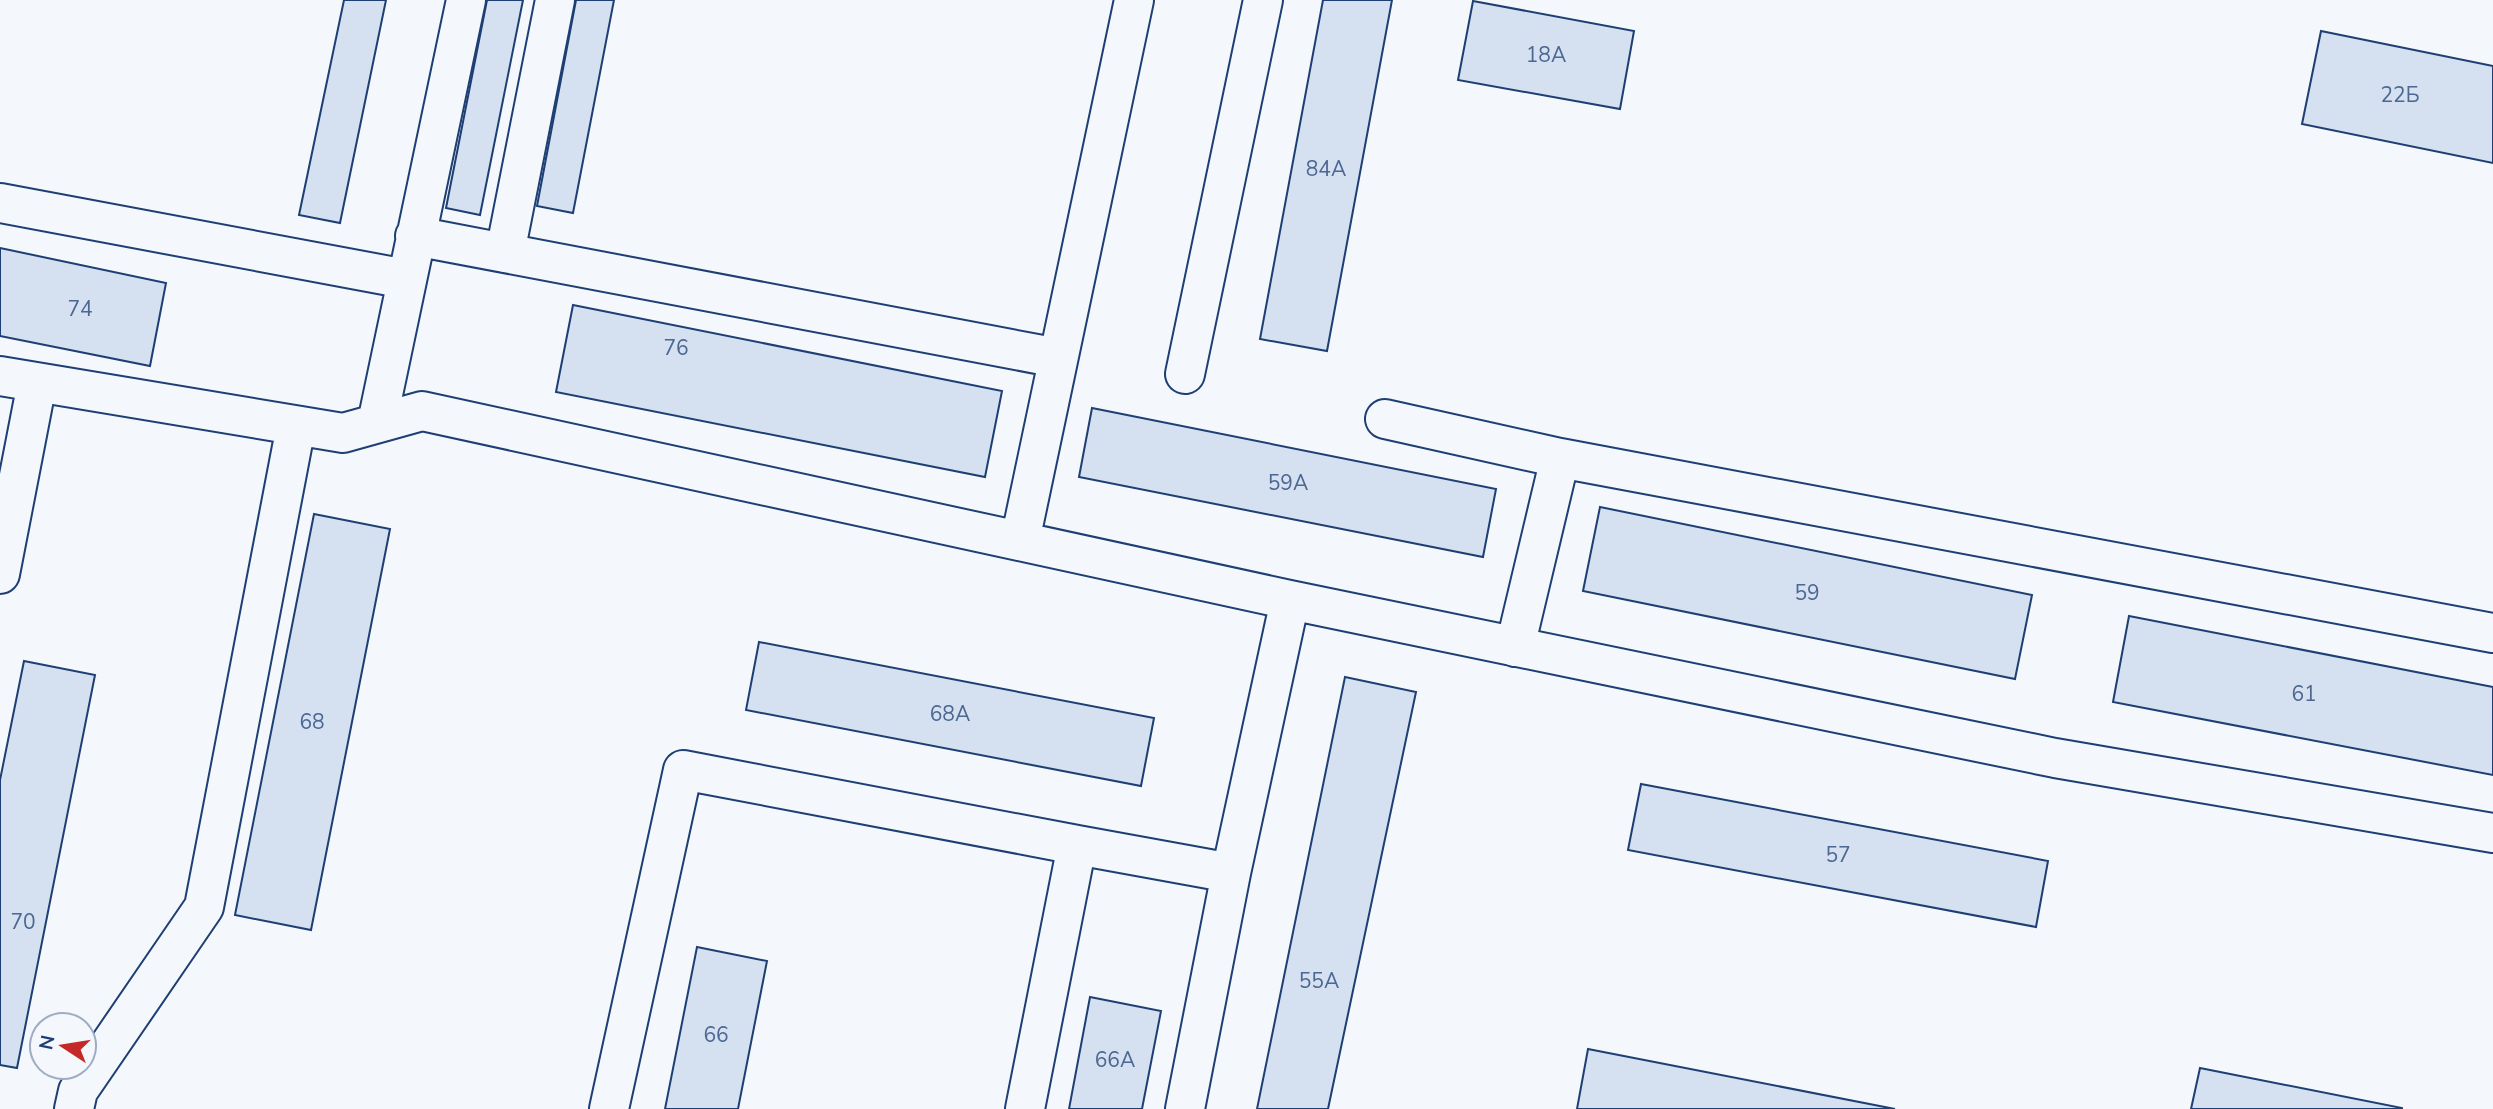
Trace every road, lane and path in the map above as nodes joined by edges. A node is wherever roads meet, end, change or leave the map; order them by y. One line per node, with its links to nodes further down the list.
1 (466, 0): 6 (lane)
2 (555, 0): 7 (lane)
3 (1134, 0): 9 (lane)
4 (1263, 0): 10 (lane)
5 (0, 203): 8 (lane)
6 (415, 236): 7 (lane); 8 (lane)
7 (505, 253): 9 (lane)
8 (406, 279): 13 (lane)
9 (1058, 358): 16 (lane)
10 (1185, 374)
11 (18, 380): 14 (lane); 17 (lane)
12 (1385, 419): 15 (lane)
13 (377, 424): 14 (lane); 16 (lane)
14 (296, 426): 24 (lane)
15 (1560, 458): 19 (lane); 20 (lane)
16 (1020, 541): 18 (lane)
17 (0, 574)
18 (1290, 600): 20 (lane); 23 (lane)
19 (2493, 633)
20 (1515, 647): 21 (lane)
21 (2493, 833)
22 (1077, 845): 23 (lane); 25 (lane); 26 (lane)
23 (1231, 873): 27 (lane)
24 (74, 1109)
25 (609, 1109)
26 (1025, 1109)
27 (1185, 1109)

